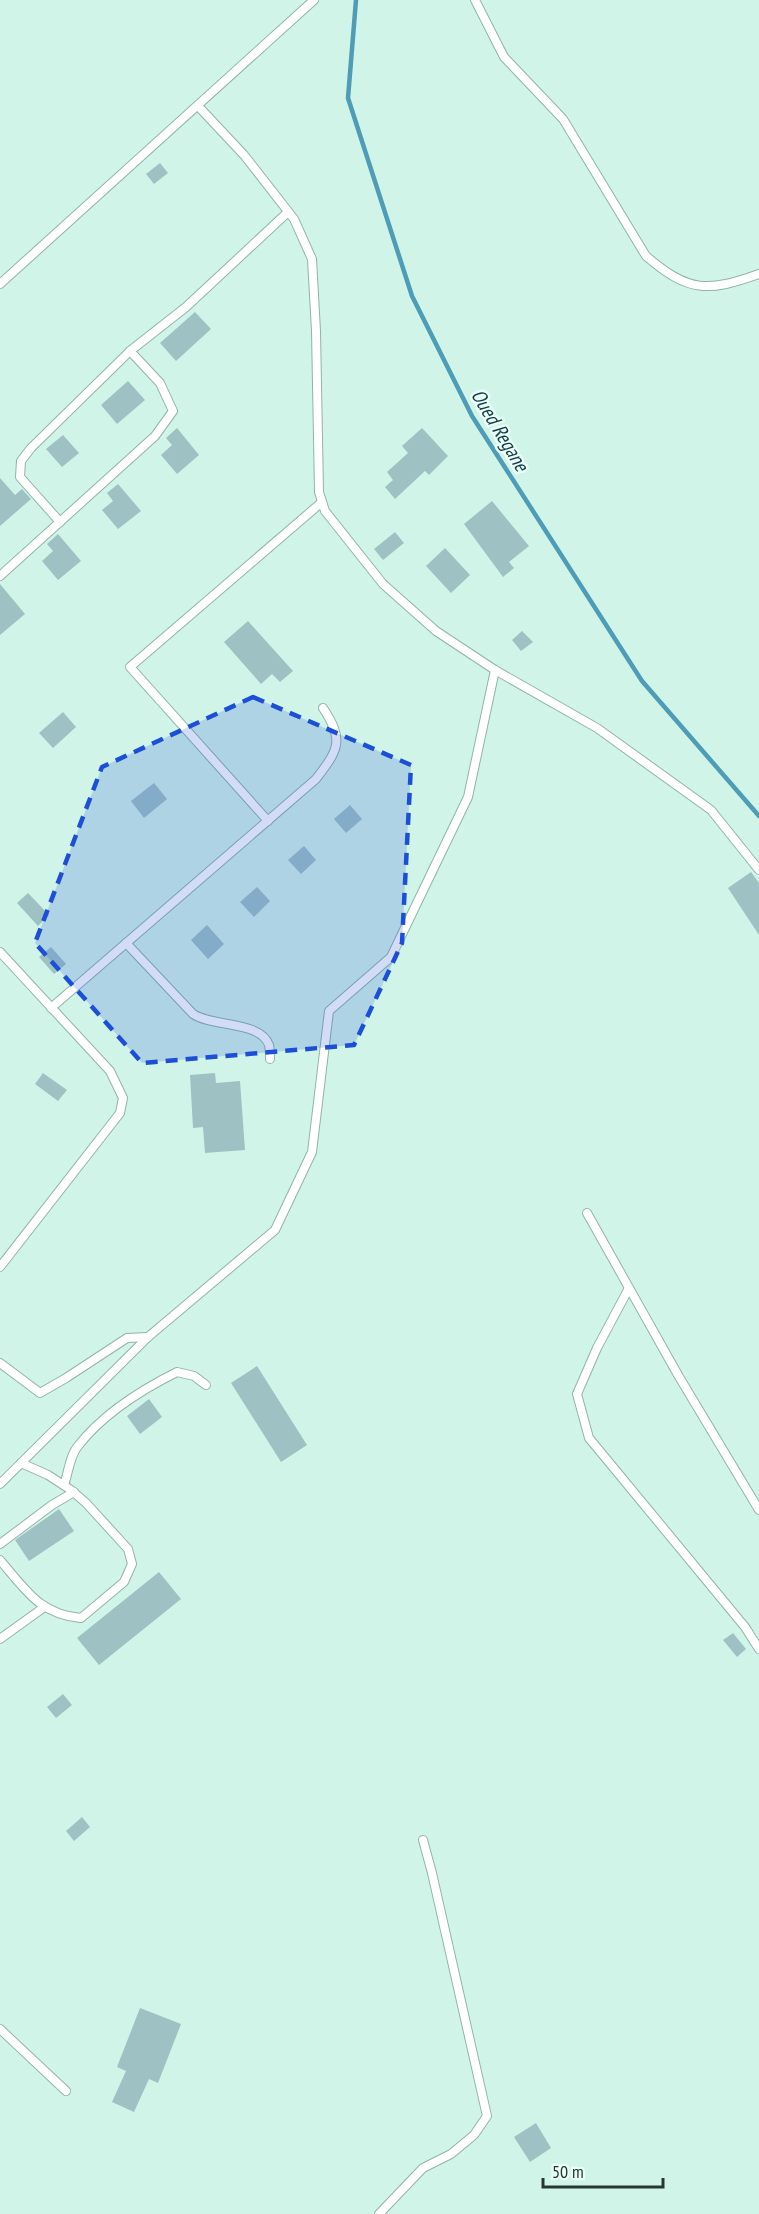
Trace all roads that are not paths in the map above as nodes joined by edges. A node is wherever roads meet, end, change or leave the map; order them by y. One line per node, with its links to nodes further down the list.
1 (314, 0): 3 (lane)
2 (475, 0): 5 (lane)
3 (198, 106): 4 (lane); 6 (lane)
4 (288, 212): 7 (lane); 8 (lane)
5 (759, 274)
6 (0, 284)
7 (129, 351): 9 (lane); 9 (lane)
8 (322, 502): 11 (lane); 13 (lane)
9 (60, 522): 10 (lane)
10 (0, 576)
11 (495, 670): 14 (lane); 22 (lane)
12 (323, 708): 13 (lane)
13 (268, 821): 15 (lane)
14 (759, 870)
15 (126, 944): 17 (lane); 18 (lane)
16 (0, 952): 17 (lane)
17 (51, 1008): 20 (lane)
18 (270, 1059)
19 (587, 1213): 21 (lane)
20 (0, 1267)
21 (629, 1288): 29 (lane); 34 (lane)
22 (148, 1337): 23 (lane); 25 (lane)
23 (0, 1363)
24 (206, 1385): 27 (lane)
25 (21, 1463): 26 (lane); 27 (lane)
26 (0, 1484)
27 (64, 1485): 28 (lane)
28 (74, 1492): 30 (lane); 32 (lane)
29 (759, 1510)
30 (0, 1544)
31 (0, 1560): 32 (lane)
32 (43, 1608): 33 (lane)
33 (0, 1640)
34 (759, 1649)
35 (423, 1840): 38 (lane)
36 (0, 2029): 37 (lane)
37 (66, 2091)
38 (379, 2214)

